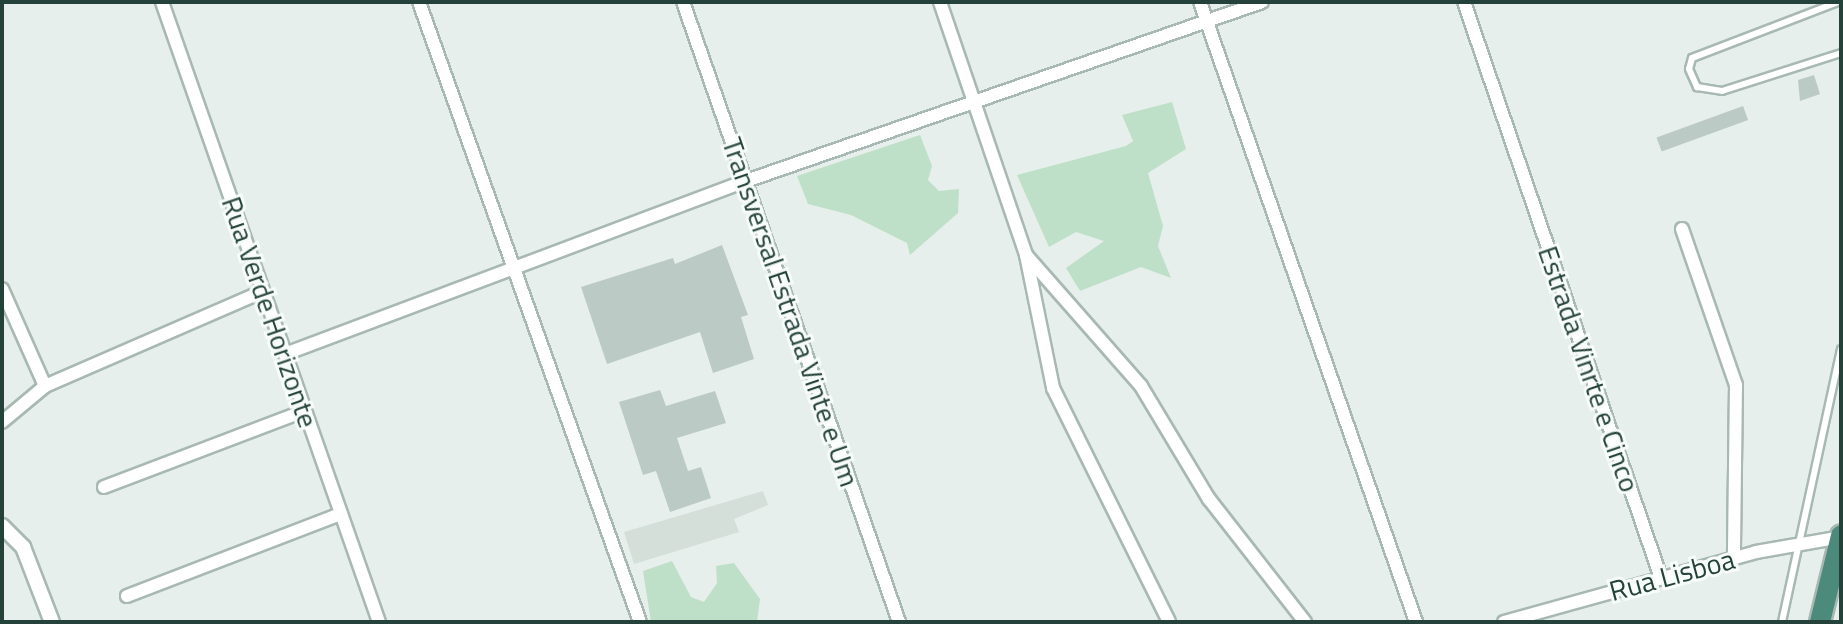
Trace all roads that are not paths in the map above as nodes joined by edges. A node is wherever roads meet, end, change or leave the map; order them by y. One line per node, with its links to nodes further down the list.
1 (162, 2): 17 (street, Rua Verde Horizonte)
2 (419, 2): 15 (street)
3 (683, 2): 12 (street, Transversal Estrada Vinte e Um)
4 (940, 2): 11 (street)
5 (1200, 2): 9 (street)
6 (1262, 2): 9 (street)
7 (1464, 2): 29 (street, Estrada Vinrte e Cinco)
8 (1838, 2): 10 (lane)
9 (1207, 22): 11 (street); 37 (street)
10 (1841, 53)
11 (976, 104): 12 (street); 14 (street)
12 (746, 181): 15 (street); 34 (street, Transversal Estrada Vinte e Um)
13 (1682, 229): 28 (street)
14 (1026, 255): 35 (street); 36 (street)
15 (513, 270): 19 (street); 33 (street)
16 (2, 289): 20 (street)
17 (261, 292): 19 (street, Rua Verde Horizonte); 20 (street)
18 (1841, 349): 27 (lane)
19 (285, 354): 21 (street, Rua Verde Horizonte)
20 (45, 386): 22 (street)
21 (304, 411): 23 (street); 24 (street, Rua Verde Horizonte)
22 (2, 422)
23 (104, 487)
24 (341, 514): 30 (street); 32 (street, Rua Verde Horizonte)
25 (2, 526): 31 (street)
26 (1841, 536): 27 (street, Rua Lisboa); 40 (highway)
27 (1797, 547): 28 (street, Rua Lisboa); 39 (lane)
28 (1734, 558): 29 (street, Rua Lisboa)
29 (1661, 578): 38 (street, Rua Lisboa)
30 (127, 596)
31 (52, 622)
32 (379, 622)
33 (640, 622)
34 (899, 622)
35 (1169, 622)
36 (1305, 622)
37 (1416, 622)
38 (1504, 622)
39 (1782, 622)
40 (1820, 622)

